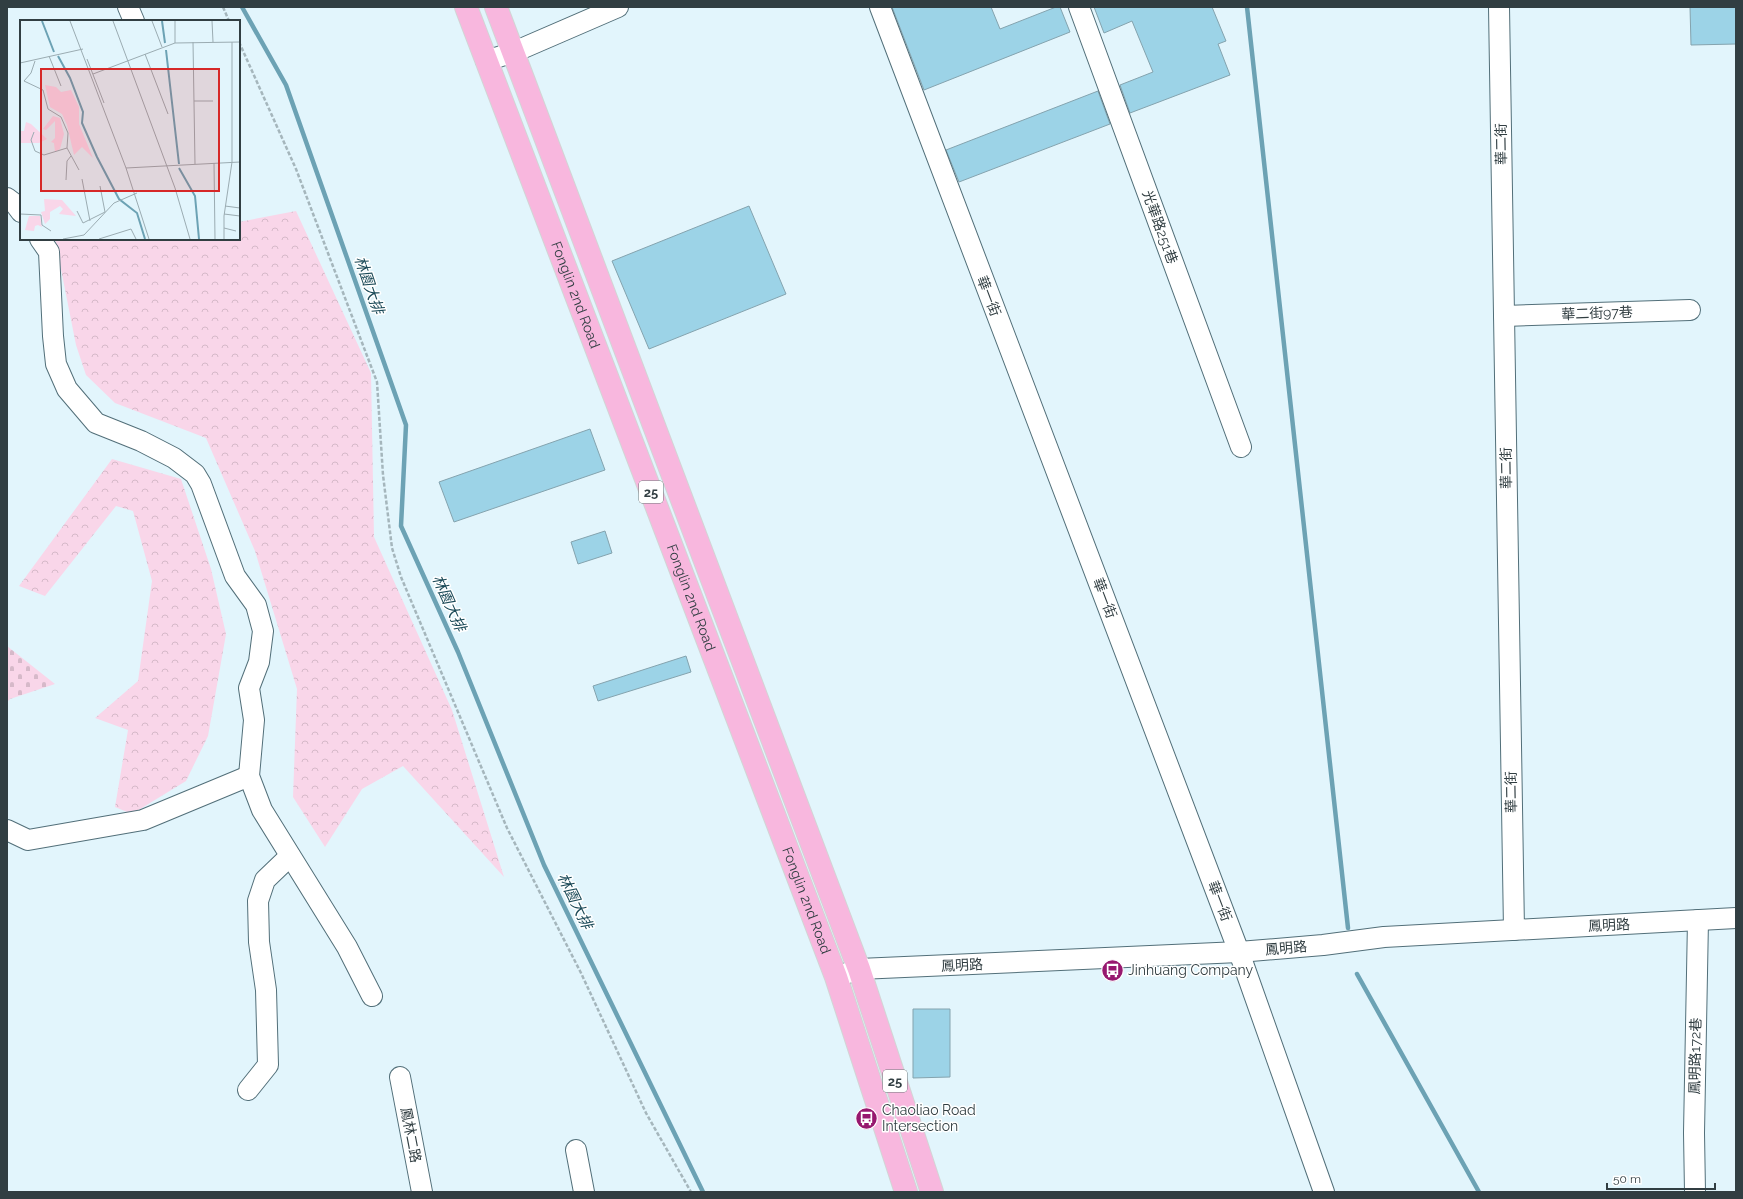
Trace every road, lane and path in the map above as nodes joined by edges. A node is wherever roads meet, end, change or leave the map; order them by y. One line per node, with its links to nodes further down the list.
1 (128, 7): 9 (street)
2 (223, 7): 10 (path)
3 (466, 7): 13 (main road, Fonglin 2nd Road / 25)
4 (496, 7): 12 (main road, Fonglin 2nd Road / 25)
5 (618, 7): 12 (street)
6 (880, 7): 26 (street, 華一街)
7 (1080, 7): 19 (street, 光華路251巷)
8 (1499, 7): 18 (street, 華二街)
9 (134, 20)
10 (229, 20)
11 (240, 44): 35 (path)
12 (514, 52): 13 (street); 27 (main road, Fonglin 2nd Road / 25)
13 (486, 61): 28 (main road, Fonglin 2nd Road / 25)
14 (7, 198): 15 (street)
15 (20, 211)
16 (41, 240): 20 (street)
17 (1690, 310): 18 (street, 華二街97巷)
18 (1504, 316): 25 (street, 華二街)
19 (1241, 447)
20 (249, 776): 21 (street); 22 (street)
21 (7, 830)
22 (290, 856): 29 (street); 31 (street)
23 (1736, 918): 24 (street, 鳳明路)
24 (1698, 920): 25 (street, 鳳明路); 39 (street, 鳳明路172巷)
25 (1514, 930): 26 (street, 鳳明路)
26 (1239, 952): 27 (street, 鳳明路); 38 (street, 華一街)
27 (859, 969): 28 (street, 鳳明路); 37 (main road, Fonglin 2nd Road / 25)
28 (836, 977): 36 (main road, Fonglin 2nd Road / 25)
29 (372, 996)
30 (400, 1078): 33 (street, 鳳林二路)
31 (248, 1090)
32 (576, 1150): 34 (street)
33 (422, 1192)
34 (584, 1192)
35 (691, 1192)
36 (906, 1192)
37 (932, 1192)
38 (1324, 1192)
39 (1695, 1192)

